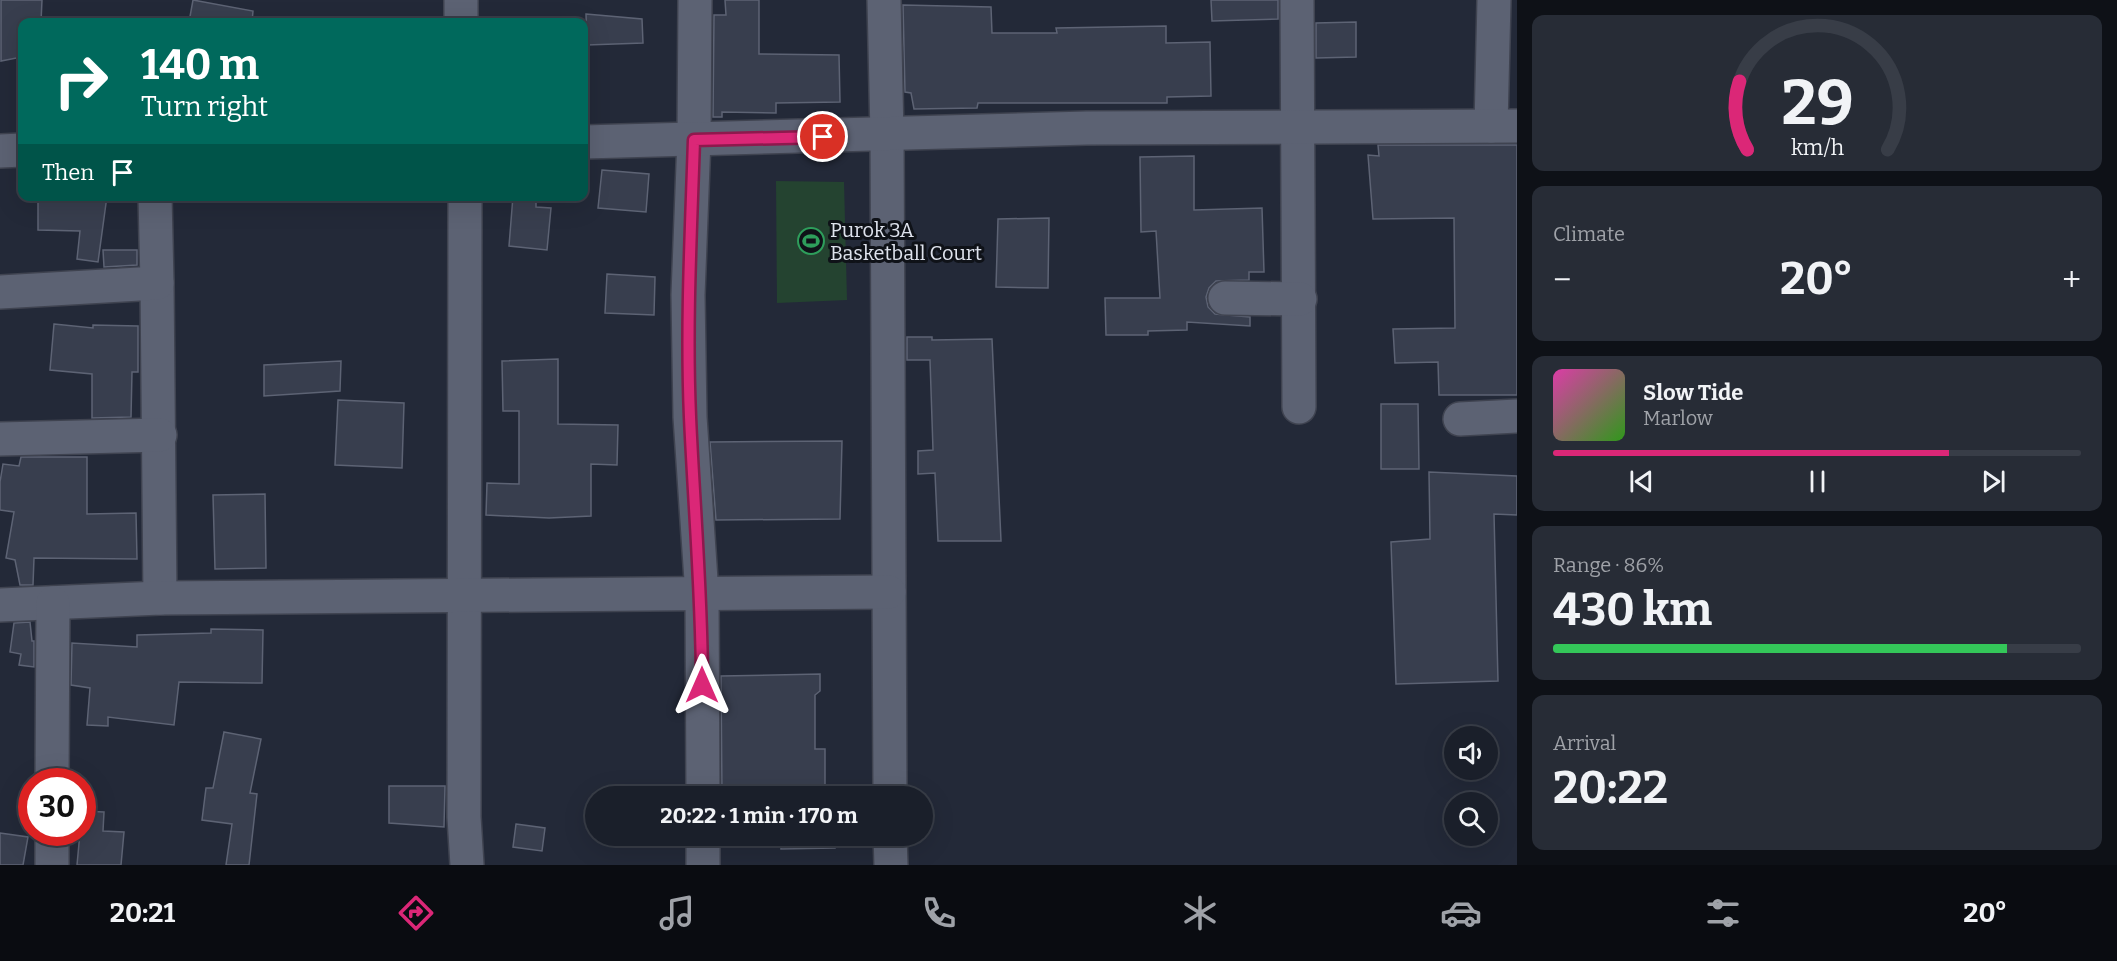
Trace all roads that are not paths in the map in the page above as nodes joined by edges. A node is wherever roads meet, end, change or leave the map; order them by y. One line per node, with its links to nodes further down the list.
1 (461, 0): 6 (street)
2 (695, 0): 10 (street)
3 (884, 0): 9 (street)
4 (1297, 0): 7 (street)
5 (1494, 0): 8 (street)
6 (462, 18)
7 (1300, 125): 8 (street); 9 (street); 19 (street)
8 (1504, 126)
9 (887, 135): 10 (street); 25 (street)
10 (694, 140): 11 (street); 26 (street)
11 (588, 142)
12 (18, 150): 13 (street)
13 (0, 151)
14 (155, 201): 16 (street)
15 (465, 201): 27 (street)
16 (157, 283): 17 (street); 23 (street)
17 (0, 292)
18 (1225, 298): 19 (street)
19 (1300, 299): 20 (street)
20 (1299, 407)
21 (1517, 416): 22 (street)
22 (1460, 419)
23 (160, 435): 24 (street); 28 (street)
24 (0, 439)
25 (889, 592): 26 (street); 33 (street)
26 (702, 595): 27 (street); 32 (street)
27 (465, 596): 28 (street); 38 (street)
28 (160, 598): 29 (street)
29 (53, 603): 30 (street); 31 (street)
30 (0, 605)
31 (52, 768)
32 (703, 786)
33 (890, 786)
34 (52, 846): 37 (street)
35 (703, 846): 39 (street)
36 (890, 846): 40 (street)
37 (52, 865)
38 (467, 865)
39 (703, 865)
40 (891, 865)

